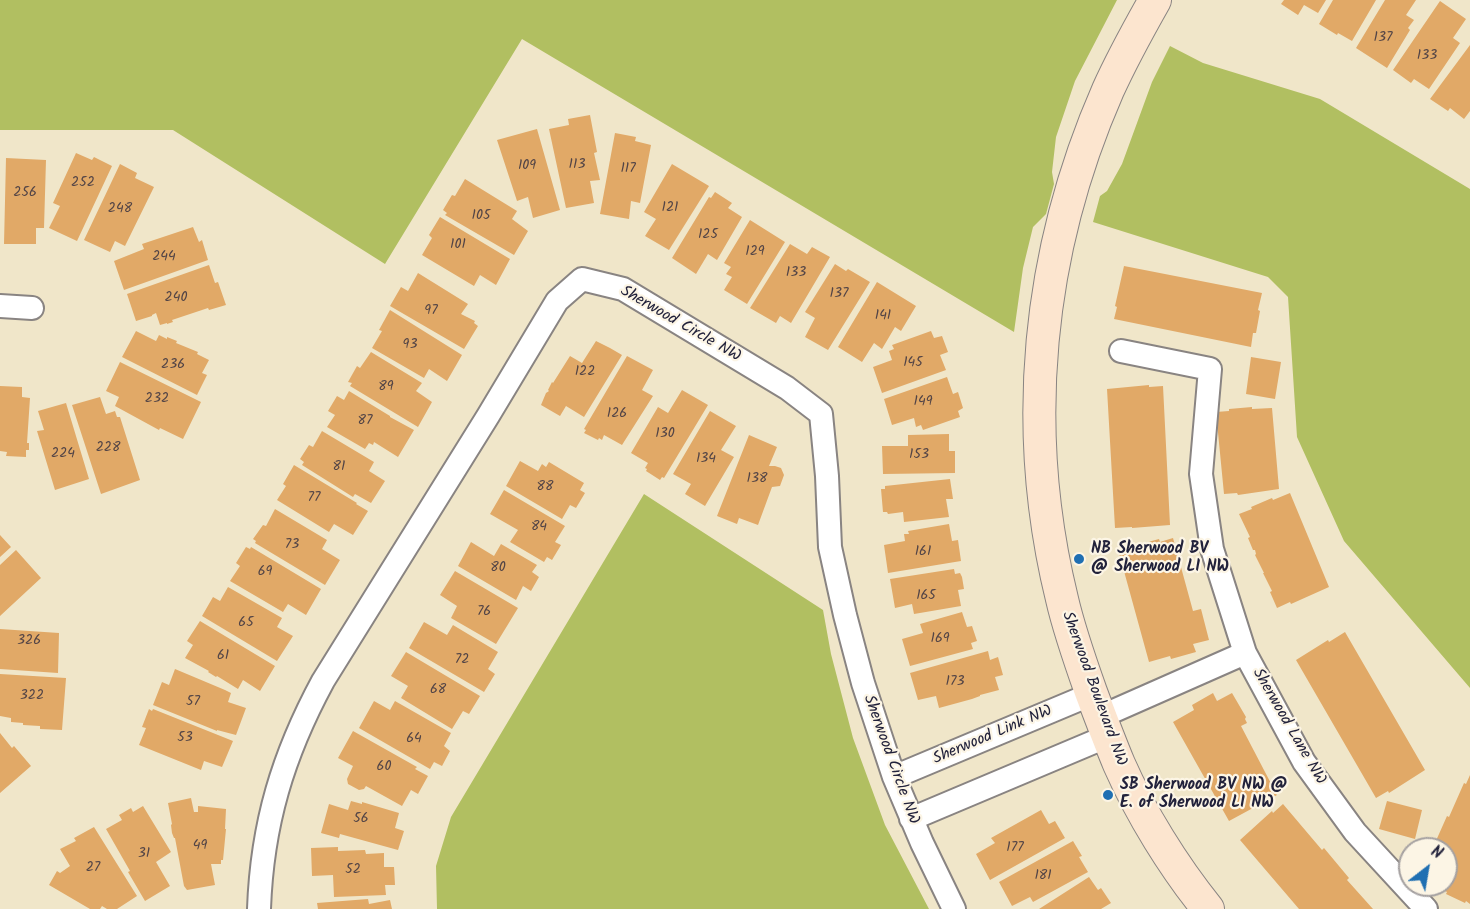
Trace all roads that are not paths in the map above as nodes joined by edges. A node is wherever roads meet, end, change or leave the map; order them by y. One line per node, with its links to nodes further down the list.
1 (1155, 0): 6 (street, Sherwood Boulevard NW)
2 (0, 306): 3 (street)
3 (32, 308)
4 (1121, 351): 5 (street, Sherwood Lane NW)
5 (1245, 653): 6 (street, Sherwood Lane NW); 12 (street, Sherwood Lane NW)
6 (1100, 716): 7 (street, Sherwood Link NW); 8 (street); 11 (street, Sherwood Boulevard NW)
7 (894, 777): 8 (street, Sherwood Circle NW); 9 (street, Sherwood Circle NW)
8 (911, 819): 10 (street, Sherwood Circle NW)
9 (259, 909)
10 (954, 909)
11 (1208, 909)
12 (1426, 909)

